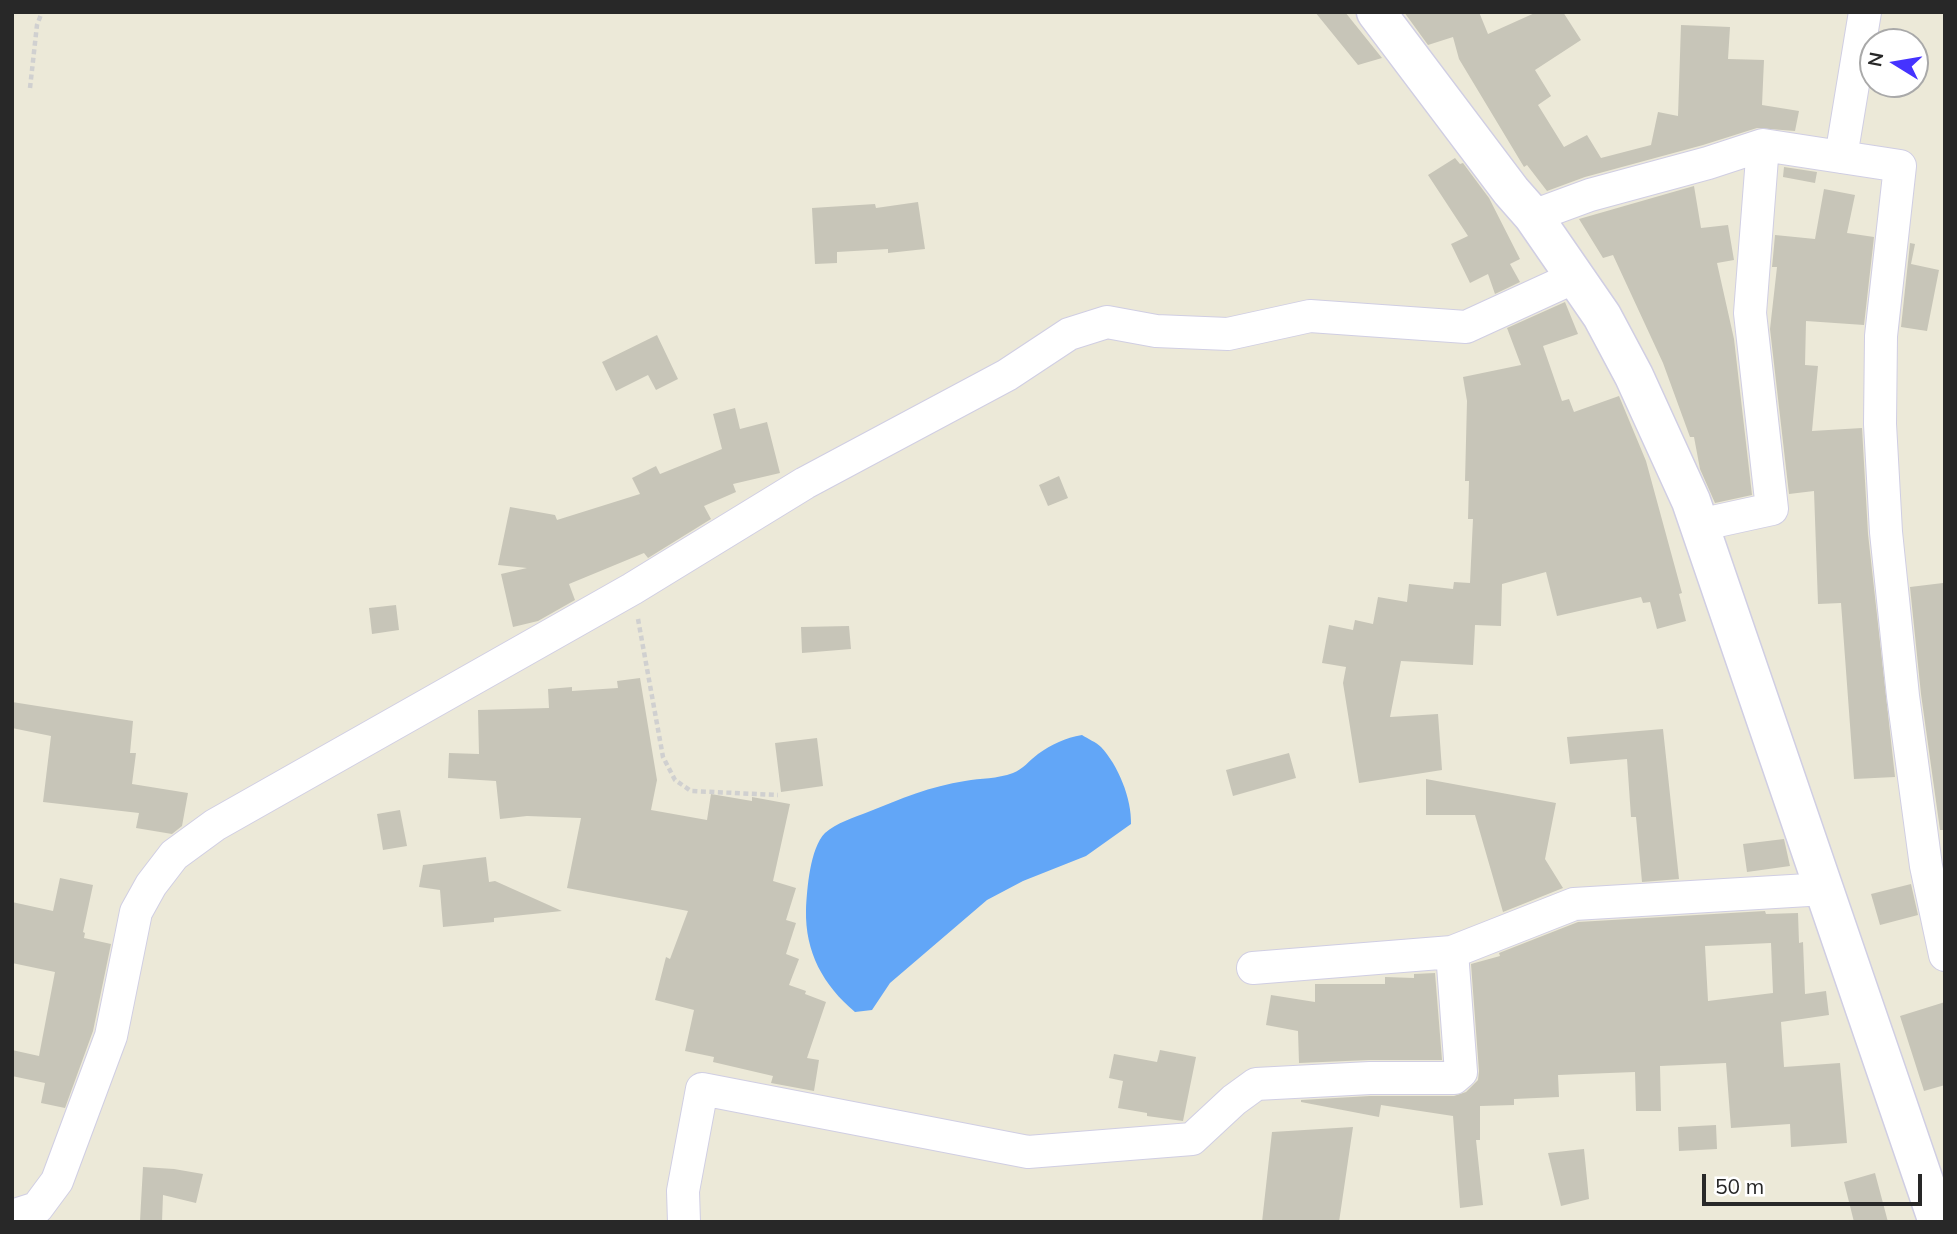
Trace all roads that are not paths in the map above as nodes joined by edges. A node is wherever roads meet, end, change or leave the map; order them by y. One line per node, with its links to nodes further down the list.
1 (1376, 12): 5 (street)
2 (1865, 12): 4 (street)
3 (1763, 145): 4 (street); 5 (street); 7 (street)
4 (1841, 156): 10 (street)
5 (1533, 216): 6 (street)
6 (1575, 277): 7 (street); 12 (street)
7 (1699, 526): 8 (street)
8 (1825, 889): 9 (street); 14 (street)
9 (1452, 952): 11 (street); 13 (street)
10 (1945, 955)
11 (1253, 968)
12 (12, 1216)
13 (684, 1222)
14 (1938, 1222)

